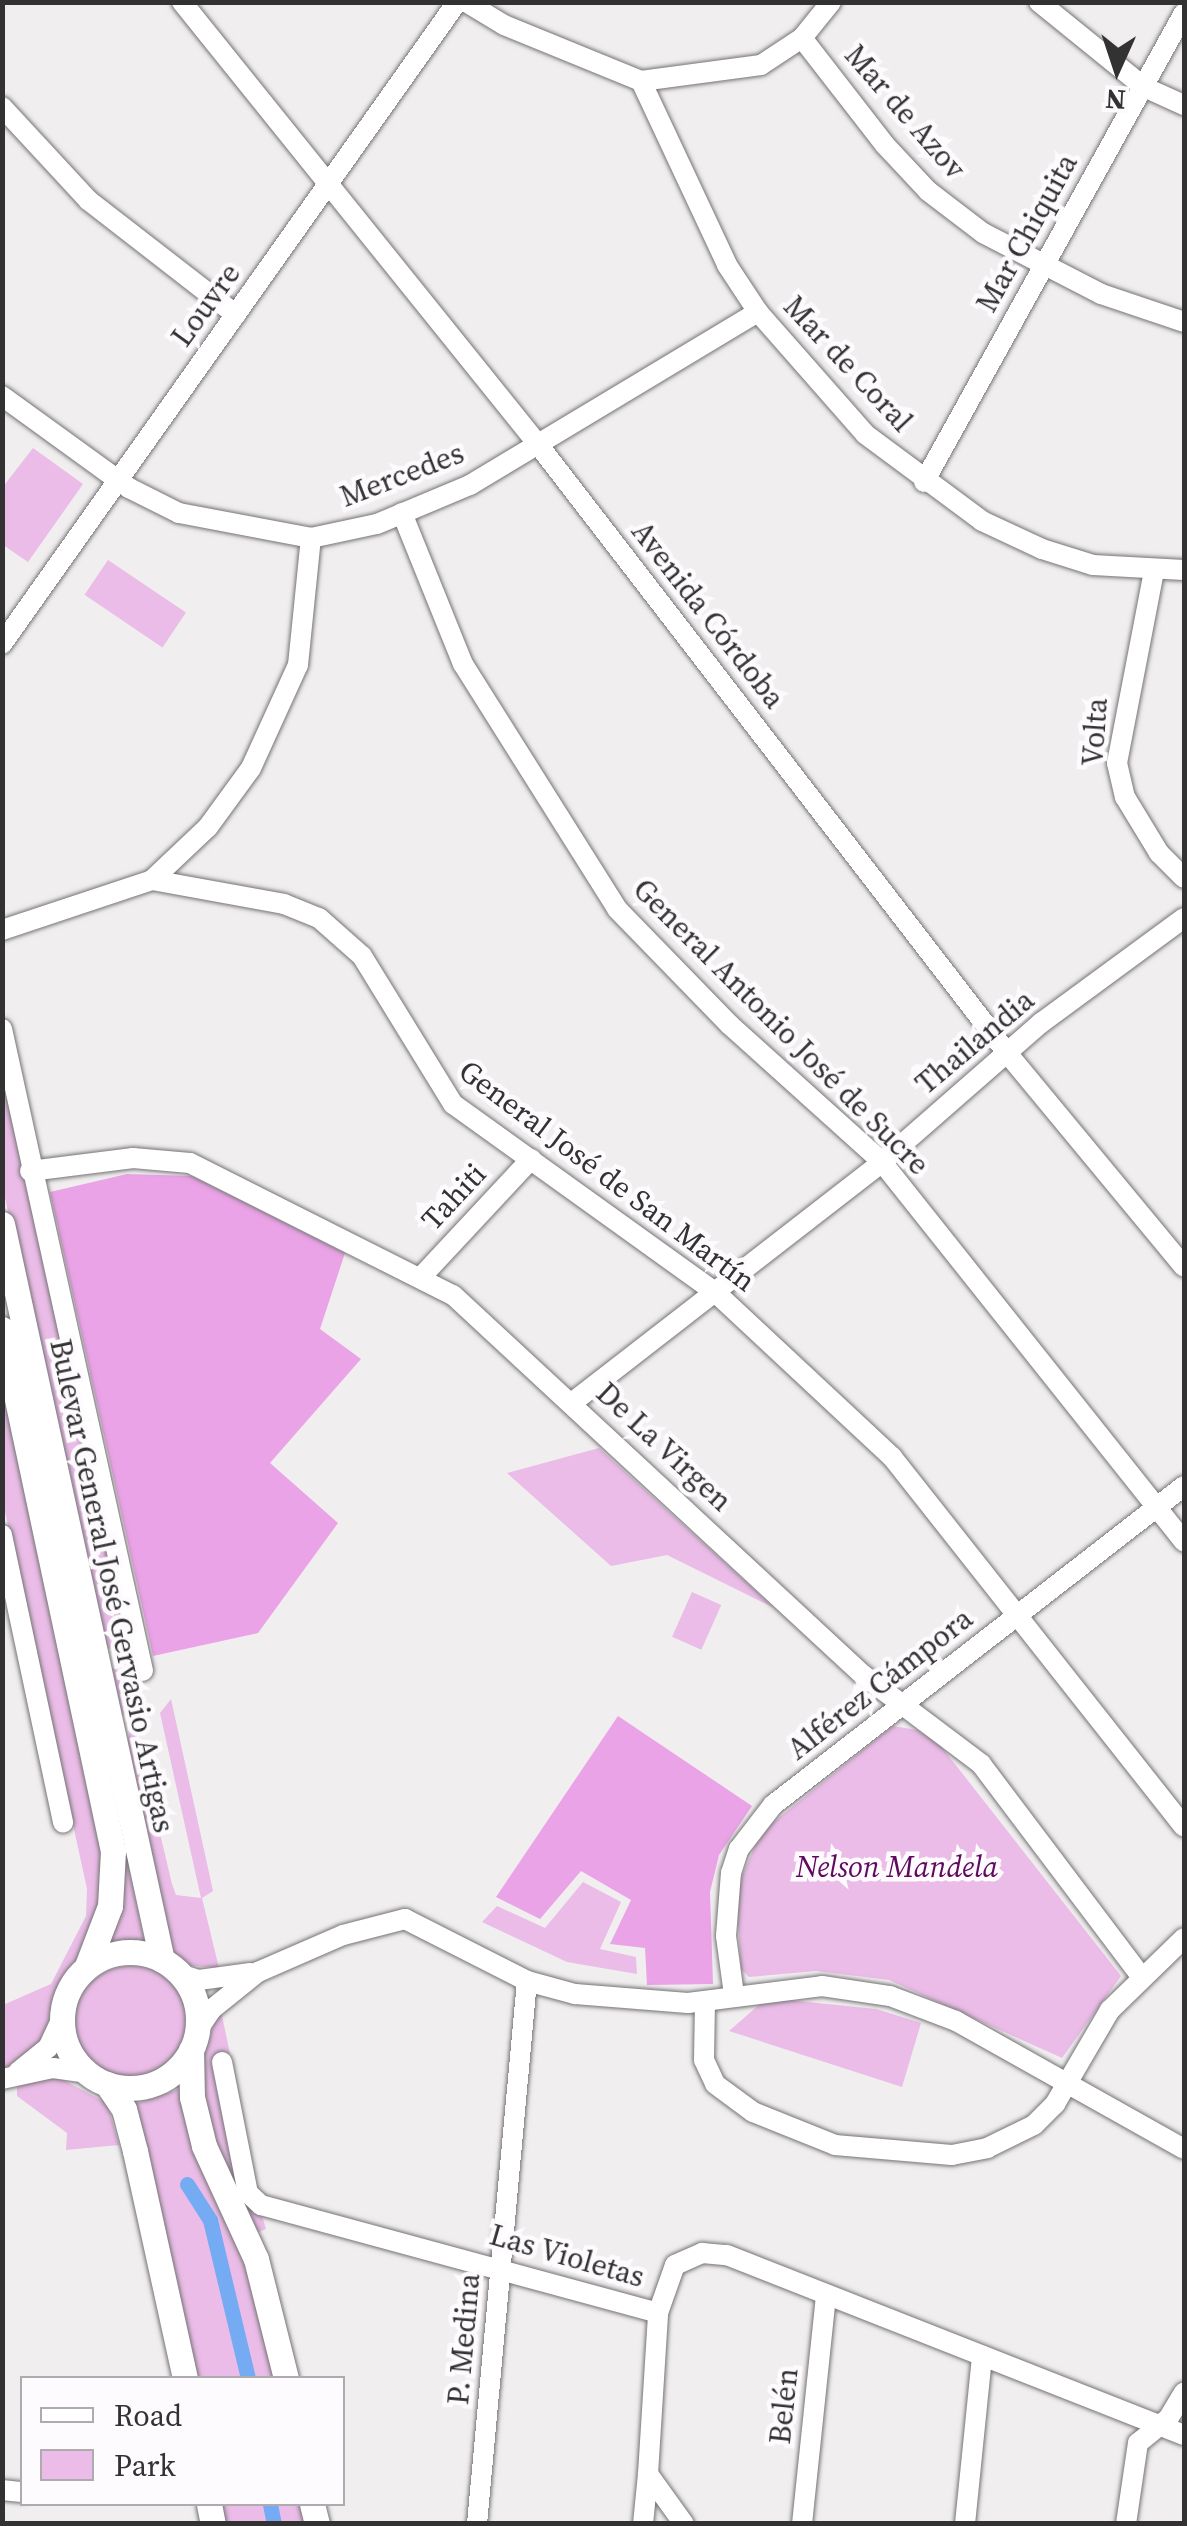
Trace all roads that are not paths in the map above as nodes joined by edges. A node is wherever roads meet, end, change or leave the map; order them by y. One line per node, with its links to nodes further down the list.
1 (182, 2): 12 (street, Avenida Córdoba)
2 (457, 2): 12 (street, Louvre)
3 (466, 2): 8 (street)
4 (832, 2): 7 (street)
5 (1040, 2): 9 (street)
6 (1184, 13): 9 (street, Mar Chiquita)
7 (802, 38): 8 (street); 13 (street, Mar de Azov)
8 (641, 81): 14 (street, Mar de Coral)
9 (1144, 86): 10 (street); 13 (street, Mar Chiquita)
10 (1184, 104)
11 (2, 107): 15 (street)
12 (330, 188): 15 (street, Louvre); 18 (street, Avenida Córdoba)
13 (1042, 266): 16 (street, Mar de Azov); 20 (street, Mar Chiquita)
14 (758, 312): 18 (street, Mercedes); 20 (street, Mar de Coral)
15 (236, 314): 19 (street, Louvre)
16 (1184, 322)
17 (2, 396): 19 (street, Mercedes)
18 (537, 443): 21 (street, Mercedes); 31 (street, Avenida Córdoba)
19 (116, 479): 22 (street, Mercedes); 25 (street, Louvre)
20 (924, 482): 24 (street, Mar de Coral)
21 (402, 513): 22 (street, Mercedes); 33 (street, General Antonio José de Sucre)
22 (311, 538): 27 (street)
23 (1184, 570): 24 (street, Mar de Coral)
24 (1154, 571): 26 (street, Volta)
25 (2, 644)
26 (1184, 878)
27 (152, 880): 29 (street); 32 (street, General José de San Martín)
28 (1184, 918): 31 (street, Thailandia)
29 (2, 930)
30 (2, 1029): 34 (street, Bulevar General José Gervasio Artigas)
31 (1008, 1054): 33 (street, Thailandia); 36 (street, Avenida Córdoba)
32 (531, 1159): 37 (street, Tahiti); 38 (street, General José de San Martín)
33 (882, 1162): 38 (street, Thailandia); 42 (street, General Antonio José de Sucre)
34 (30, 1171): 37 (street, De La Virgen); 47 (street, Bulevar General José Gervasio Artigas)
35 (2, 1224): 53 (main road, Bulevar General José Gervasio Artigas)
36 (1184, 1267)
37 (422, 1276): 40 (street, De La Virgen)
38 (716, 1292): 40 (street, Thailandia); 46 (street, General José de San Martín)
39 (2, 1330): 52 (main road, Bulevar General José Gervasio Artigas)
40 (573, 1402): 48 (street, De La Virgen)
41 (1184, 1486): 42 (street, Alférez Cámpora)
42 (1158, 1508): 44 (street, General Antonio José de Sucre); 46 (street, Alférez Cámpora)
43 (2, 1535): 45 (street)
44 (1184, 1542)
45 (9, 1598): 49 (street)
46 (1020, 1612): 48 (street, Alférez Cámpora); 50 (street, General José de San Martín)
47 (143, 1671)
48 (904, 1703): 55 (street, De La Virgen); 57 (street, Alférez Cámpora)
49 (63, 1822)
50 (1184, 1827)
51 (1184, 1938): 55 (street)
52 (87, 1966): 53 (main road); 59 (main road)
53 (171, 1967): 54 (street); 60 (main road)
54 (258, 1972): 56 (street); 60 (street)
55 (1140, 1975): 64 (street)
56 (528, 1981): 58 (street); 66 (street, P. Medina)
57 (734, 1995): 58 (street); 64 (street)
58 (705, 2002): 64 (street)
59 (61, 2020): 62 (street); 63 (main road)
60 (194, 2040): 63 (main road); 71 (main road)
61 (222, 2062): 66 (street, Las Violetas)
62 (8, 2078): 63 (street)
63 (97, 2079): 70 (main road)
64 (1068, 2080): 65 (street)
65 (1184, 2149)
66 (501, 2268): 68 (street, Las Violetas); 76 (street, P. Medina)
67 (826, 2295): 68 (street, Las Violetas); 69 (street, Las Violetas); 79 (street, Belén)
68 (658, 2313): 75 (street)
69 (982, 2356): 73 (street, Las Violetas); 80 (street)
70 (185, 2376)
71 (285, 2376)
72 (1184, 2392): 73 (street)
73 (1160, 2426): 74 (street, Las Violetas); 81 (street)
74 (1184, 2435)
75 (648, 2474): 77 (street); 78 (street)
76 (477, 2524)
77 (642, 2524)
78 (684, 2524)
79 (802, 2524)
80 (965, 2524)
81 (1126, 2524)

